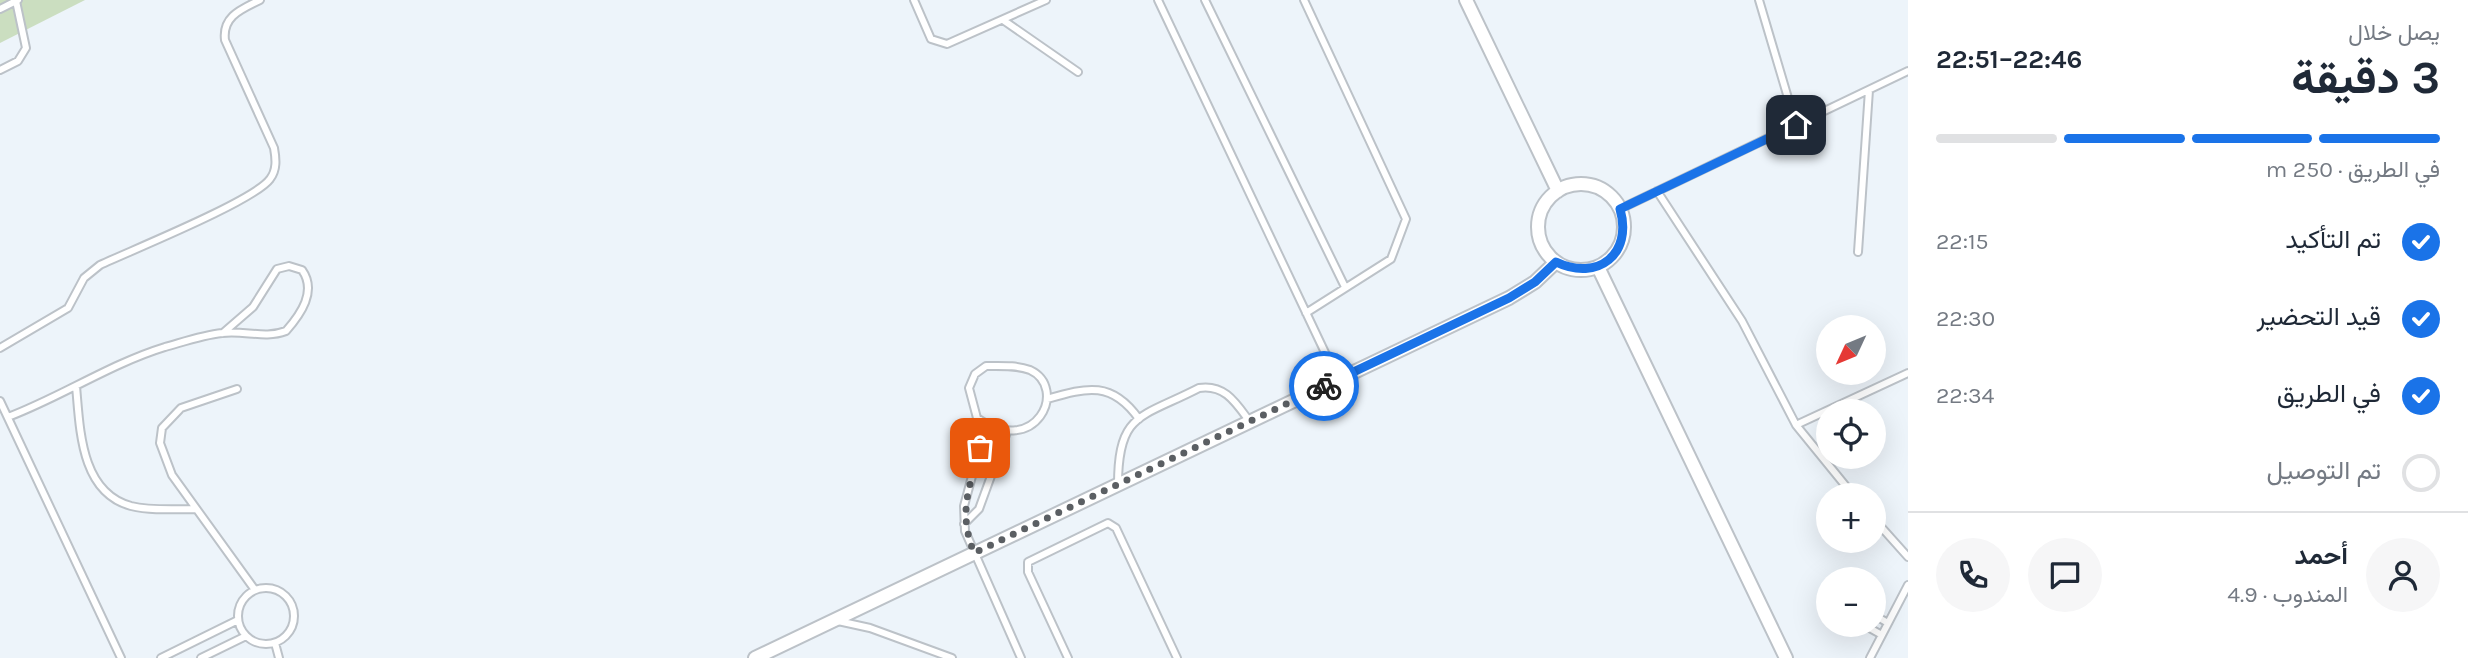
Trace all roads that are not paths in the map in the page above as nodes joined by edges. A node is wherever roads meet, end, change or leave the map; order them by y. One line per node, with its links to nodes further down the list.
1 (17, 0): 10 (lane); 12 (lane)
2 (260, 0): 26 (lane)
3 (914, 0): 11 (lane)
4 (1046, 0): 11 (lane)
5 (1158, 0): 24 (lane)
6 (1205, 0): 23 (lane)
7 (1304, 0): 23 (lane)
8 (1466, 0): 17 (street)
9 (1759, 0): 16 (lane)
10 (0, 9)
11 (1003, 20): 14 (lane)
12 (0, 70)
13 (1908, 71): 15 (lane)
14 (1078, 72)
15 (1869, 90): 16 (lane); 20 (lane)
16 (1796, 125): 18 (lane)
17 (1558, 191): 19 (street); 21 (street)
18 (1657, 191): 19 (lane); 37 (lane)
19 (1620, 209): 22 (street)
20 (1858, 252)
21 (1556, 262): 22 (street); 28 (street)
22 (1598, 267): 64 (street)
23 (1345, 287): 24 (lane)
24 (1306, 313): 28 (lane)
25 (223, 333): 25 (lane); 29 (lane)
26 (0, 348)
27 (1908, 373): 37 (lane)
28 (1338, 380): 35 (street)
29 (76, 386): 33 (lane); 41 (lane)
30 (237, 389): 41 (lane)
31 (1048, 399): 34 (lane); 36 (lane); 38 (lane)
32 (0, 401): 33 (lane)
33 (8, 417): 55 (lane)
34 (1139, 419): 35 (lane); 40 (lane)
35 (1250, 422): 40 (street)
36 (986, 424): 38 (lane); 42 (lane)
37 (1796, 425): 39 (lane)
38 (1007, 432): 42 (lane)
39 (1843, 483)
40 (1118, 485): 44 (street)
41 (196, 509): 47 (lane)
42 (964, 524): 44 (lane)
43 (1886, 532): 45 (lane)
44 (974, 553): 49 (street); 61 (lane)
45 (1908, 557)
46 (1908, 585): 50 (lane)
47 (255, 590): 48 (lane); 54 (lane)
48 (238, 620): 52 (lane); 56 (lane)
49 (834, 620): 59 (street); 60 (lane)
50 (1888, 623): 51 (lane)
51 (1886, 627)
52 (246, 636): 54 (lane); 57 (lane)
53 (1881, 637): 65 (lane)
54 (275, 643): 58 (lane)
55 (121, 658)
56 (161, 658)
57 (201, 658)
58 (279, 658)
59 (755, 658)
60 (952, 658)
61 (1021, 658)
62 (1068, 658): 63 (lane)
63 (1177, 658)
64 (1786, 658)
65 (1870, 658)

